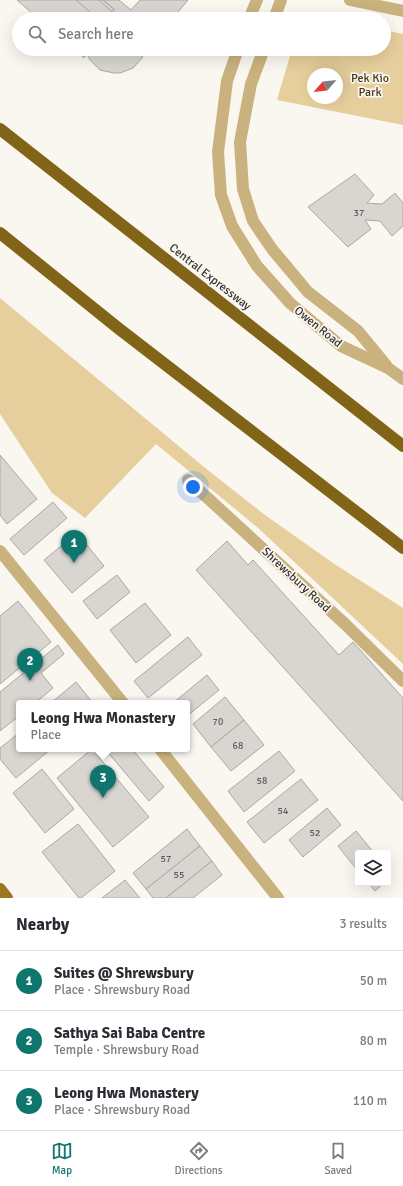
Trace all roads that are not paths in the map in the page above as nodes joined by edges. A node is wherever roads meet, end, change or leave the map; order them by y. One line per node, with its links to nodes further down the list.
1 (256, 0): 5 (street)
2 (281, 0): 6 (street)
3 (350, 0): 4 (street)
4 (403, 11)
5 (252, 12)
6 (277, 12)
7 (236, 56): 11 (street, Owen Road)
8 (261, 56): 11 (street, Owen Road)
9 (0, 129): 13 (highway, Central Expressway)
10 (0, 233): 15 (highway)
11 (388, 368): 12 (street)
12 (403, 379)
13 (403, 446)
14 (188, 480): 17 (street, Shrewsbury Road)
15 (403, 548)
16 (0, 551): 18 (street)
17 (403, 681)
18 (121, 700)
19 (162, 752): 22 (street)
20 (0, 889): 21 (main road)
21 (7, 898)
22 (278, 898)

